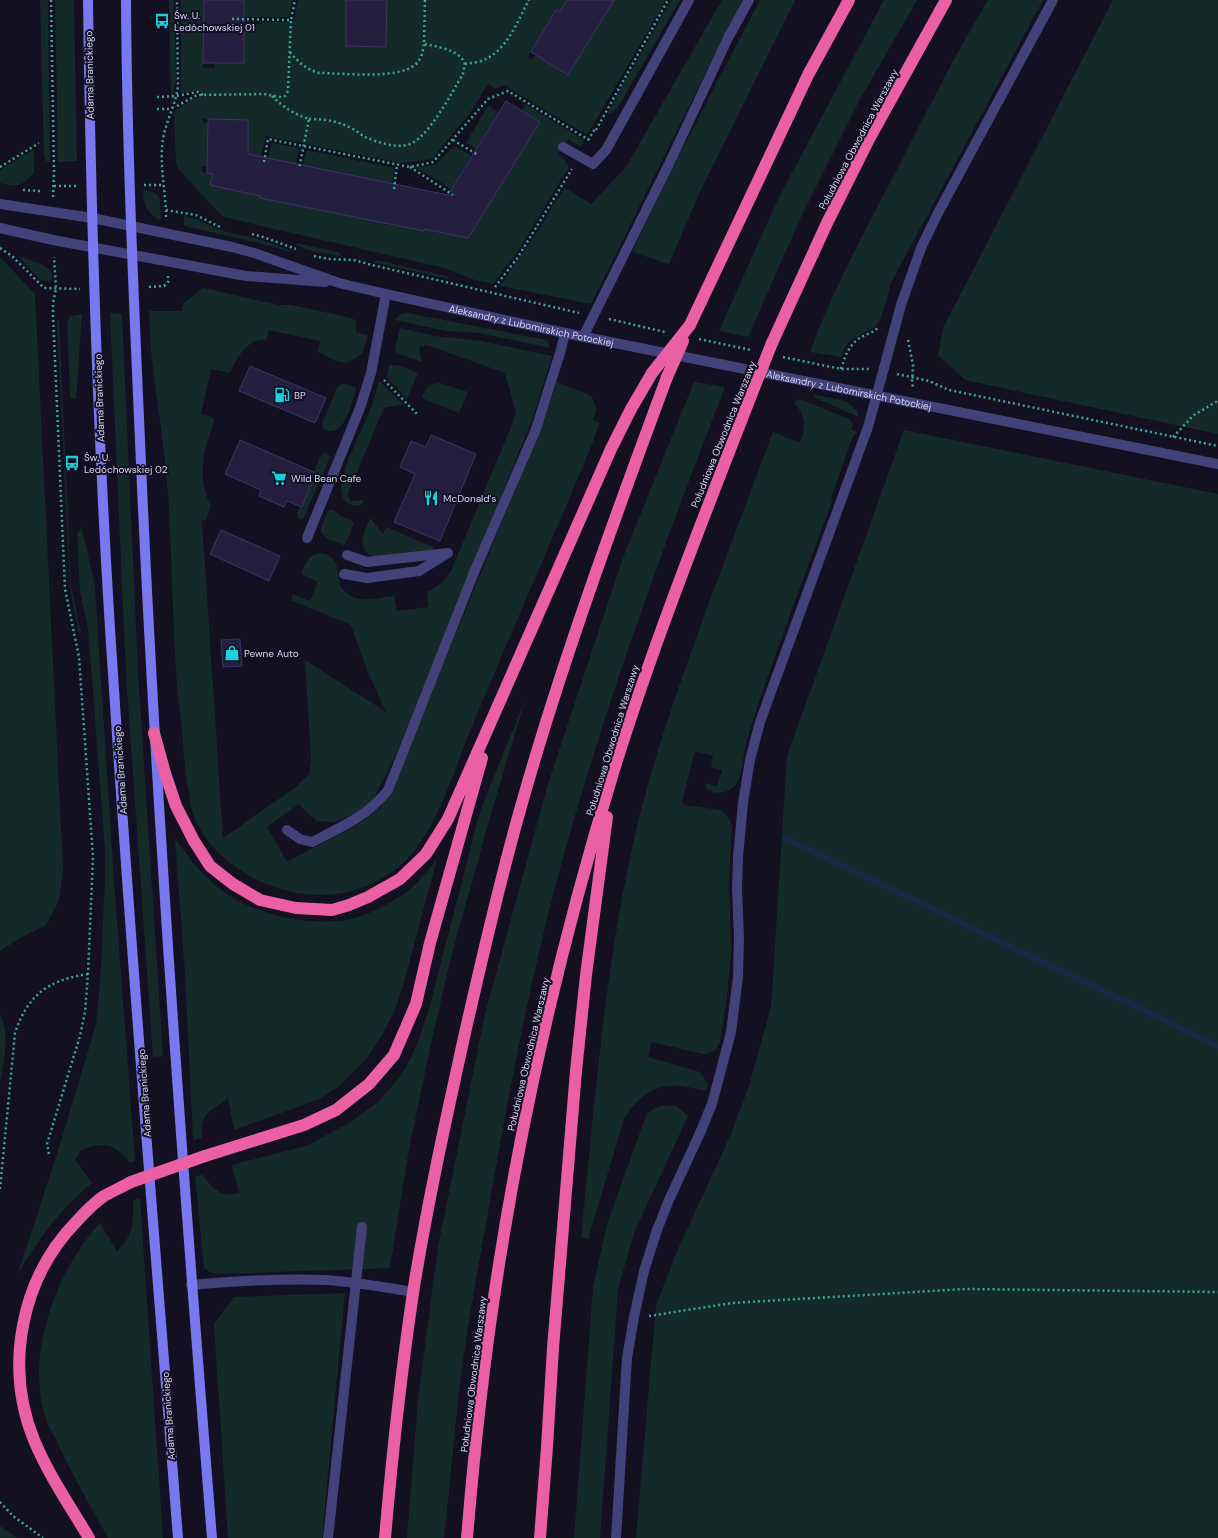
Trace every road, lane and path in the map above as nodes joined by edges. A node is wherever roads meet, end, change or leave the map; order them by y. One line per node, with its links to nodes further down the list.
1 (51, 0): 42 (path)
2 (88, 0): 52 (main road, Adama Branickiego)
3 (126, 0): 54 (main road)
4 (177, 0): 20 (path)
5 (295, 0): 15 (path)
6 (425, 0): 16 (path)
7 (529, 0): 18 (path)
8 (668, 0): 27 (path)
9 (690, 0): 28 (street)
10 (749, 0): 71 (street)
11 (850, 0): 73 (highway)
12 (946, 0): 98 (highway, Południowa Obwodnica Warszawy, bridge)
13 (1053, 0): 86 (street)
14 (232, 19): 15 (path)
15 (291, 20): 17 (path)
16 (424, 44): 17 (path); 18 (path)
17 (289, 52): 21 (path)
18 (465, 64): 26 (path)
19 (203, 95): 20 (path); 21 (path); 23 (path)
20 (176, 96): 22 (path); 41 (path)
21 (271, 96): 26 (path)
22 (156, 97)
23 (177, 106)
24 (156, 109): 25 (path)
25 (169, 109)
26 (309, 119): 32 (path)
27 (595, 129): 28 (path); 30 (path)
28 (612, 138): 35 (street)
29 (453, 140): 30 (path); 34 (path); 39 (path)
30 (588, 140): 35 (path)
31 (39, 143): 38 (path)
32 (304, 146): 36 (path); 37 (path); 40 (path)
33 (563, 147): 35 (street)
34 (478, 155)
35 (579, 156): 67 (path)
36 (264, 162)
37 (397, 165): 39 (path); 45 (path)
38 (0, 167)
39 (410, 167): 48 (path)
40 (298, 169)
41 (164, 185): 44 (path); 51 (path)
42 (54, 186): 43 (path); 49 (path)
43 (75, 186)
44 (141, 186)
45 (394, 189)
46 (19, 190): 47 (path)
47 (40, 191)
48 (453, 195)
49 (53, 203)
50 (0, 204): 52 (street, Aleksandry z Lubomirskich Potockiej)
51 (166, 210): 53 (path); 56 (path)
52 (92, 218): 54 (street, Aleksandry z Lubomirskich Potockiej); 58 (main road, Adama Branickiego)
53 (166, 224)
54 (130, 226): 63 (main road); 65 (street, Aleksandry z Lubomirskich Potockiej)
55 (0, 228): 58 (street, Aleksandry z Lubomirskich Potockiej)
56 (224, 229)
57 (248, 233): 61 (path)
58 (93, 247): 63 (street, Aleksandry z Lubomirskich Potockiej); 112 (main road, Adama Branickiego)
59 (0, 248): 68 (path)
60 (54, 250): 68 (path)
61 (302, 252)
62 (310, 254): 71 (path)
63 (132, 255): 65 (street, Aleksandry z Lubomirskich Potockiej); 97 (main road)
64 (168, 282): 66 (path)
65 (339, 283): 70 (street, Aleksandry z Lubomirskich Potockiej)
66 (150, 287)
67 (495, 287)
68 (56, 289): 69 (path); 100 (path)
69 (83, 290)
70 (386, 294): 75 (street, Aleksandry z Lubomirskich Potockiej); 93 (street)
71 (593, 316): 74 (path); 76 (street)
72 (882, 325): 80 (path)
73 (690, 326): 96 (highway, bridge); 106 (highway, bridge)
74 (665, 332)
75 (565, 333): 76 (street, Aleksandry z Lubomirskich Potockiej); 99 (street)
76 (583, 337): 86 (street, Aleksandry z Lubomirskich Potockiej)
77 (696, 338): 78 (path)
78 (757, 351)
79 (780, 356): 80 (path)
80 (841, 369): 81 (path)
81 (874, 369)
82 (893, 373): 84 (path)
83 (382, 377): 88 (path)
84 (912, 377): 85 (path); 89 (path)
85 (915, 390)
86 (877, 395): 91 (street, Aleksandry z Lubomirskich Potockiej); 118 (street)
87 (1218, 403): 89 (path)
88 (417, 414)
89 (1173, 436): 90 (path); 91 (path)
90 (1218, 446)
91 (1163, 453): 92 (street, Aleksandry z Lubomirskich Potockiej)
92 (1218, 464)
93 (307, 538)
94 (347, 556): 95 (street)
95 (344, 574)
96 (494, 716): 97 (highway); 111 (highway, bridge)
97 (154, 733): 105 (main road)
98 (613, 774): 116 (highway, Południowa Obwodnica Warszawy); 117 (highway)
99 (287, 830)
100 (88, 974): 101 (path); 102 (path)
101 (49, 1154)
102 (0, 1189)
103 (362, 1227): 104 (street)
104 (357, 1283): 105 (street); 106 (street); 114 (street)
105 (191, 1285): 113 (main road)
106 (413, 1292): 115 (highway)
107 (1218, 1292): 108 (path)
108 (645, 1317)
109 (0, 1502): 110 (path)
110 (43, 1538)
111 (89, 1538)
112 (178, 1538)
113 (212, 1538)
114 (328, 1538)
115 (386, 1538)
116 (467, 1538)
117 (540, 1538)
118 (616, 1538)

